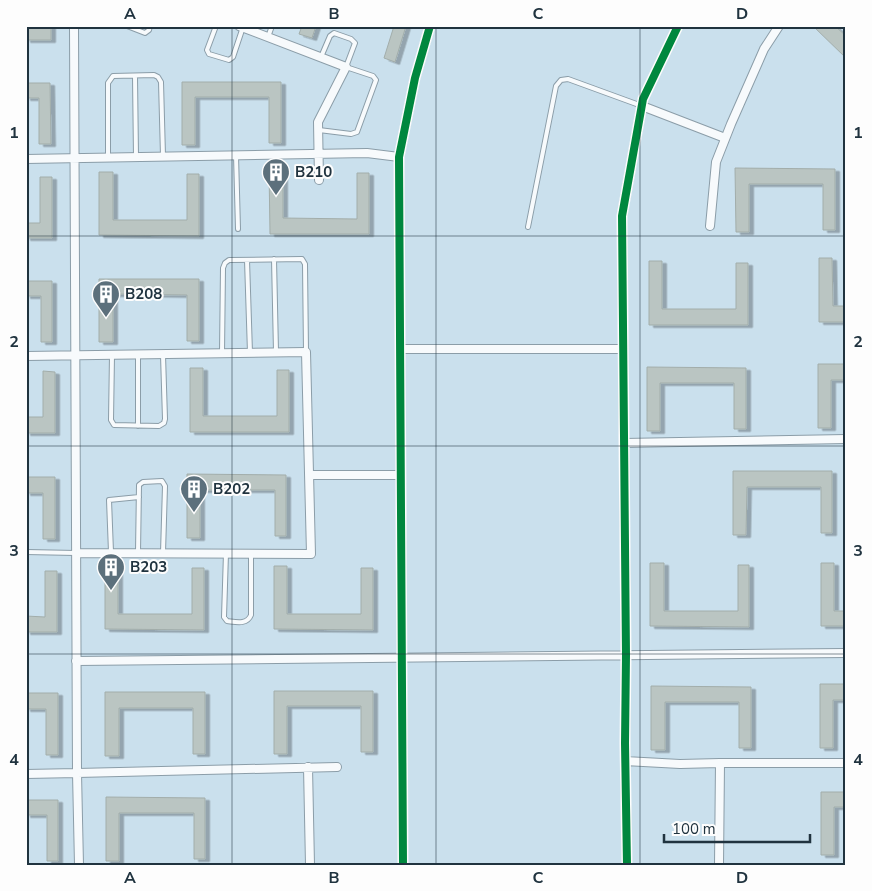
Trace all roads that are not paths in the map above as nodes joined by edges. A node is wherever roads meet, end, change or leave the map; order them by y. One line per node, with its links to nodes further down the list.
1 (74, 26): 22 (street)
2 (126, 26): 3 (lane)
3 (150, 26)
4 (216, 26): 9 (lane)
5 (272, 26): 10 (lane)
6 (430, 26): 20 (street)
7 (678, 26): 14 (street)
8 (779, 26): 16 (street)
9 (241, 27): 10 (street)
10 (268, 37): 11 (street)
11 (321, 57): 12 (street); 12 (lane)
12 (346, 67): 15 (street); 15 (lane)
13 (135, 76): 19 (lane); 21 (lane); 23 (lane)
14 (642, 106): 16 (street); 27 (lane); 32 (street)
15 (318, 130): 17 (street)
16 (725, 138): 26 (street)
17 (319, 154): 18 (street); 20 (street); 25 (street)
18 (236, 155): 19 (street); 28 (lane)
19 (163, 156): 21 (street)
20 (399, 156): 31 (street)
21 (136, 157): 23 (street)
22 (74, 158): 23 (street); 24 (street); 41 (street)
23 (108, 158)
24 (26, 159)
25 (319, 180)
26 (710, 226)
27 (528, 227)
28 (238, 229)
29 (274, 259): 30 (lane); 33 (lane); 34 (lane)
30 (247, 260): 35 (lane); 36 (lane)
31 (400, 349): 32 (street); 46 (street)
32 (623, 349): 44 (street)
33 (276, 352): 34 (street); 36 (street)
34 (306, 352): 45 (street)
35 (222, 353): 36 (street); 38 (street)
36 (250, 353)
37 (138, 354): 38 (street); 39 (street); 42 (lane)
38 (162, 354): 42 (lane)
39 (112, 355): 41 (street); 42 (lane)
40 (26, 356): 41 (street)
41 (75, 356): 49 (street)
42 (138, 426)
43 (846, 439): 44 (street)
44 (624, 443): 56 (street)
45 (310, 475): 46 (street); 54 (street)
46 (400, 475): 57 (street)
47 (139, 497): 50 (lane); 51 (lane); 52 (lane)
48 (26, 552): 49 (lane)
49 (76, 553): 50 (street); 58 (street)
50 (111, 553): 51 (street)
51 (138, 553): 52 (street)
52 (163, 553): 53 (street)
53 (226, 553): 54 (street); 54 (lane)
54 (251, 553)
55 (846, 653): 56 (street)
56 (626, 655): 57 (street); 59 (street)
57 (401, 656): 58 (street); 68 (street)
58 (76, 661): 64 (street)
59 (625, 761): 60 (street); 69 (street)
60 (720, 763): 61 (street); 70 (street)
61 (846, 764)
62 (337, 767): 63 (street)
63 (308, 768): 64 (street); 67 (street)
64 (77, 773): 65 (street); 66 (street)
65 (26, 774)
66 (78, 865)
67 (310, 865)
68 (402, 865)
69 (627, 865)
70 (719, 865)

